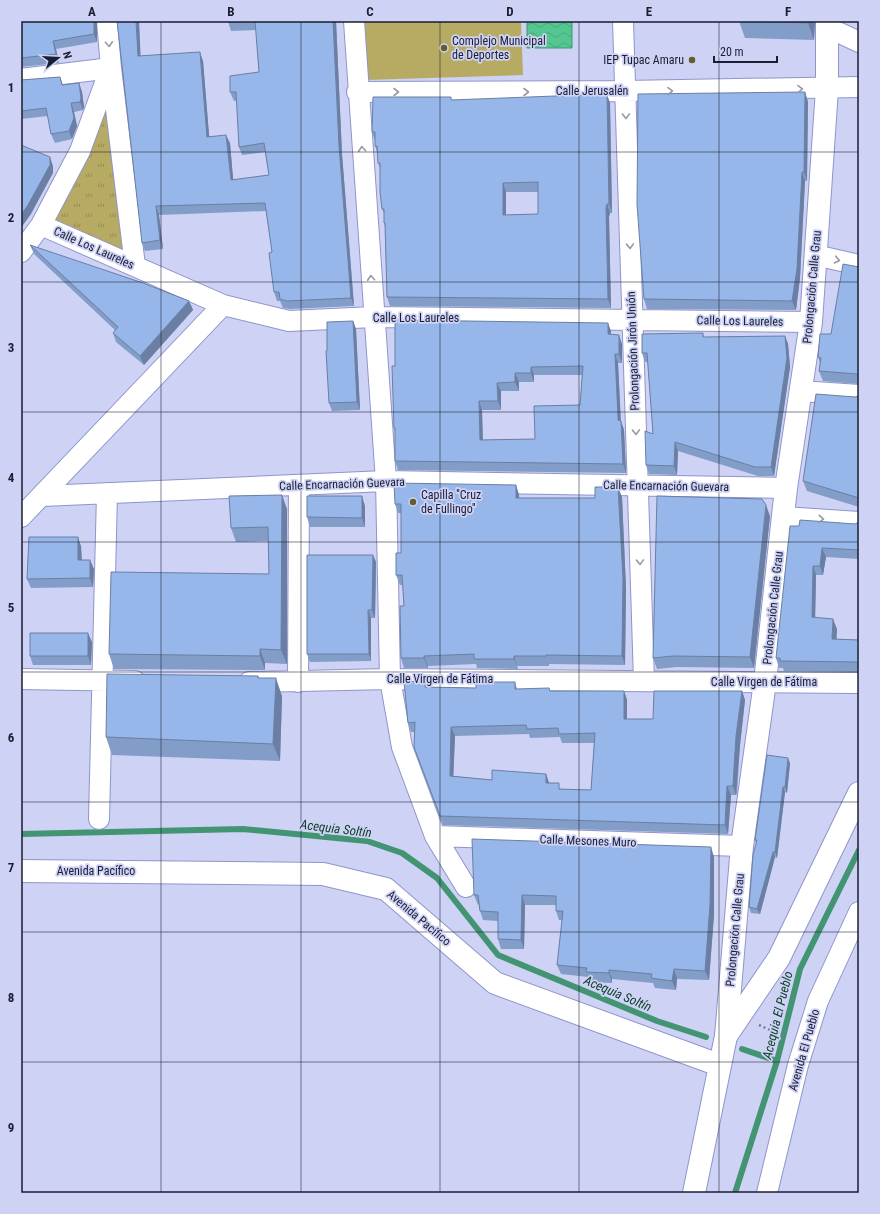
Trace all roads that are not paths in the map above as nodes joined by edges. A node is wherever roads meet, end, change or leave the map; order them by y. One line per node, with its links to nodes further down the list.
1 (107, 21): 6 (street, one-way to 6)
2 (354, 21): 11 (street)
3 (623, 21): 10 (street, Prolongación Jirón Unión)
4 (827, 24): 5 (street); 9 (main road, Prolongación Calle Grau)
5 (859, 42)
6 (111, 68): 7 (street); 12 (street); 16 (street)
7 (21, 79)
8 (859, 87): 9 (street, Calle Jerusalén)
9 (827, 89): 10 (street, Calle Jerusalén, one-way to 9); 14 (main road, Prolongación Calle Grau)
10 (625, 91): 11 (street, Calle Jerusalén, one-way to 10); 19 (street, Prolongación Jirón Unión, one-way to 19)
11 (357, 92): 18 (street, one-way to 11)
12 (41, 225): 13 (street); 16 (street, Calle Los Laureles)
13 (21, 252)
14 (815, 255): 15 (street, one-way to 15); 20 (main road, Prolongación Calle Grau)
15 (859, 264)
16 (135, 266): 17 (street, Calle Los Laureles)
17 (223, 305): 18 (street, Calle Los Laureles); 28 (street)
18 (374, 317): 19 (street, Calle Los Laureles); 23 (street)
19 (632, 320): 20 (street, Calle Los Laureles); 25 (street, Prolongación Jirón Unión, one-way to 25)
20 (811, 322): 21 (main road, Prolongación Calle Grau)
21 (800, 391): 22 (street); 26 (main road, Prolongación Calle Grau)
22 (859, 395)
23 (386, 481): 24 (street, Calle Encarnación Guevara); 25 (street, Calle Encarnación Guevara); 33 (street)
24 (299, 485): 27 (street, Calle Encarnación Guevara); 38 (street)
25 (637, 485): 26 (street, Calle Encarnación Guevara); 35 (street, Prolongación Jirón Unión, one-way to 35)
26 (786, 488): 30 (main road, Prolongación Calle Grau)
27 (107, 493): 28 (street, Calle Encarnación Guevara); 34 (street)
28 (42, 496): 29 (street)
29 (21, 517)
30 (784, 517): 31 (street, one-way to 31); 39 (main road, Prolongación Calle Grau)
31 (859, 522)
32 (21, 679): 34 (street)
33 (390, 679): 35 (street, Calle Virgen de Fátima); 38 (street, Calle Virgen de Fátima); 43 (street)
34 (102, 681): 36 (street); 42 (street)
35 (644, 681): 39 (street, Calle Virgen de Fátima)
36 (157, 682)
37 (227, 682): 38 (street, Calle Virgen de Fátima)
38 (298, 682)
39 (765, 682): 40 (street, Calle Virgen de Fátima); 44 (main road, Prolongación Calle Grau)
40 (859, 683)
41 (859, 793): 48 (main road)
42 (99, 819)
43 (435, 836): 44 (street, Calle Mesones Muro); 46 (street)
44 (742, 846): 48 (main road, Prolongación Calle Grau)
45 (21, 871): 49 (main road, Avenida Pacífico)
46 (466, 887)
47 (859, 912): 51 (street, Avenida El Pueblo)
48 (726, 1036): 49 (main road, Prolongación Calle Grau)
49 (720, 1065): 50 (main road, Prolongación Calle Grau)
50 (694, 1193)
51 (767, 1193)

